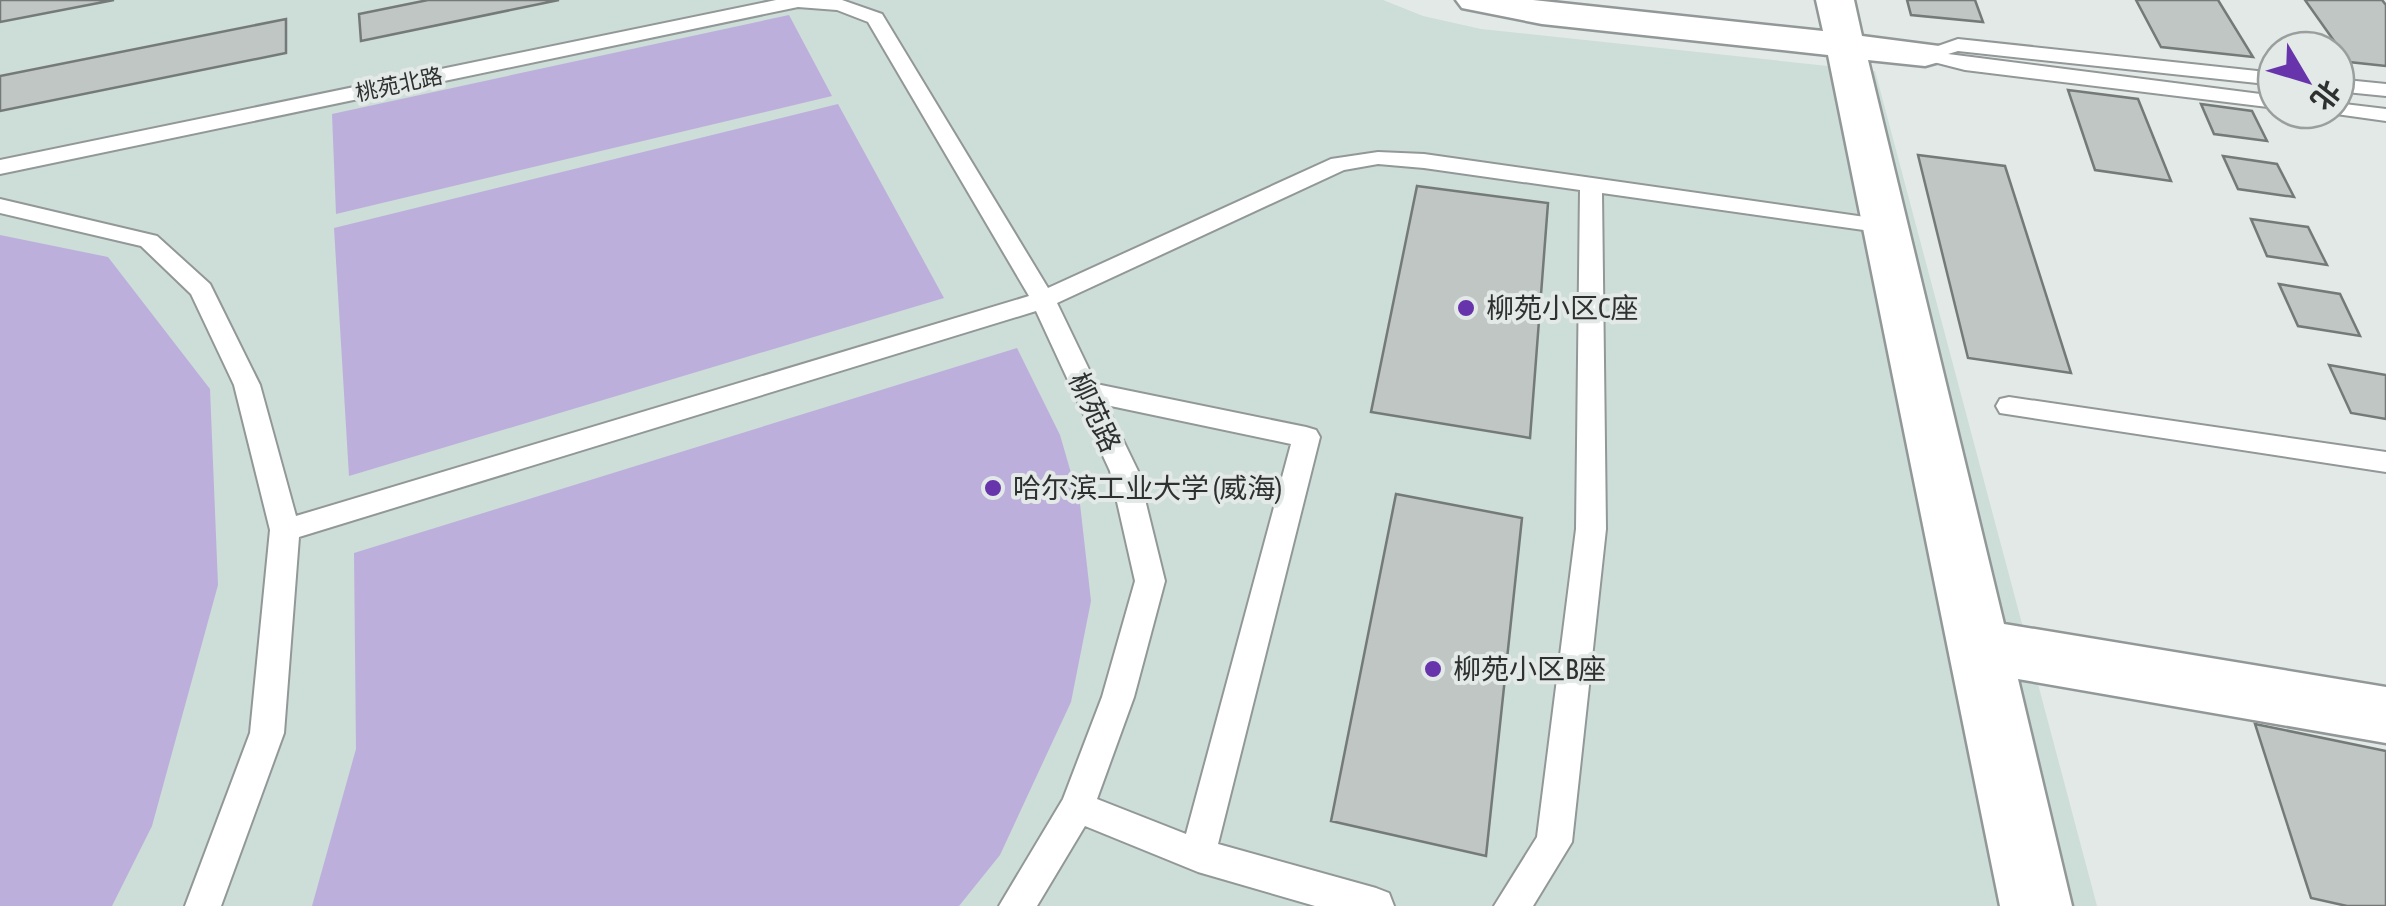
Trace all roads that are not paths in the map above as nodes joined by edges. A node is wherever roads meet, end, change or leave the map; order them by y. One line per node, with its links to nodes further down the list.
1 (1475, 0): 3 (street)
2 (798, 1): 11 (lane, 桃苑北路); 15 (lane, 柳苑路)
3 (1840, 23): 4 (street); 14 (street)
4 (1924, 54): 5 (lane); 8 (lane)
5 (2256, 77)
6 (2356, 87): 7 (lane)
7 (2386, 90)
8 (2256, 100)
9 (2356, 111): 10 (lane)
10 (2386, 115)
11 (0, 167)
12 (1592, 184): 14 (lane); 15 (lane); 27 (lane)
13 (0, 206): 19 (lane)
14 (1885, 226): 20 (street)
15 (1043, 300): 16 (lane, 柳苑路); 19 (lane)
16 (1085, 391): 22 (lane, 柳苑路); 23 (lane)
17 (2010, 406): 18 (lane)
18 (2386, 462)
19 (285, 530): 24 (lane)
20 (1980, 646): 21 (street); 28 (street)
21 (2386, 715)
22 (1077, 807): 23 (lane); 25 (lane, 柳苑路)
23 (1198, 855): 26 (lane)
24 (204, 906)
25 (1017, 906)
26 (1376, 906)
27 (1512, 906)
28 (2036, 906)

